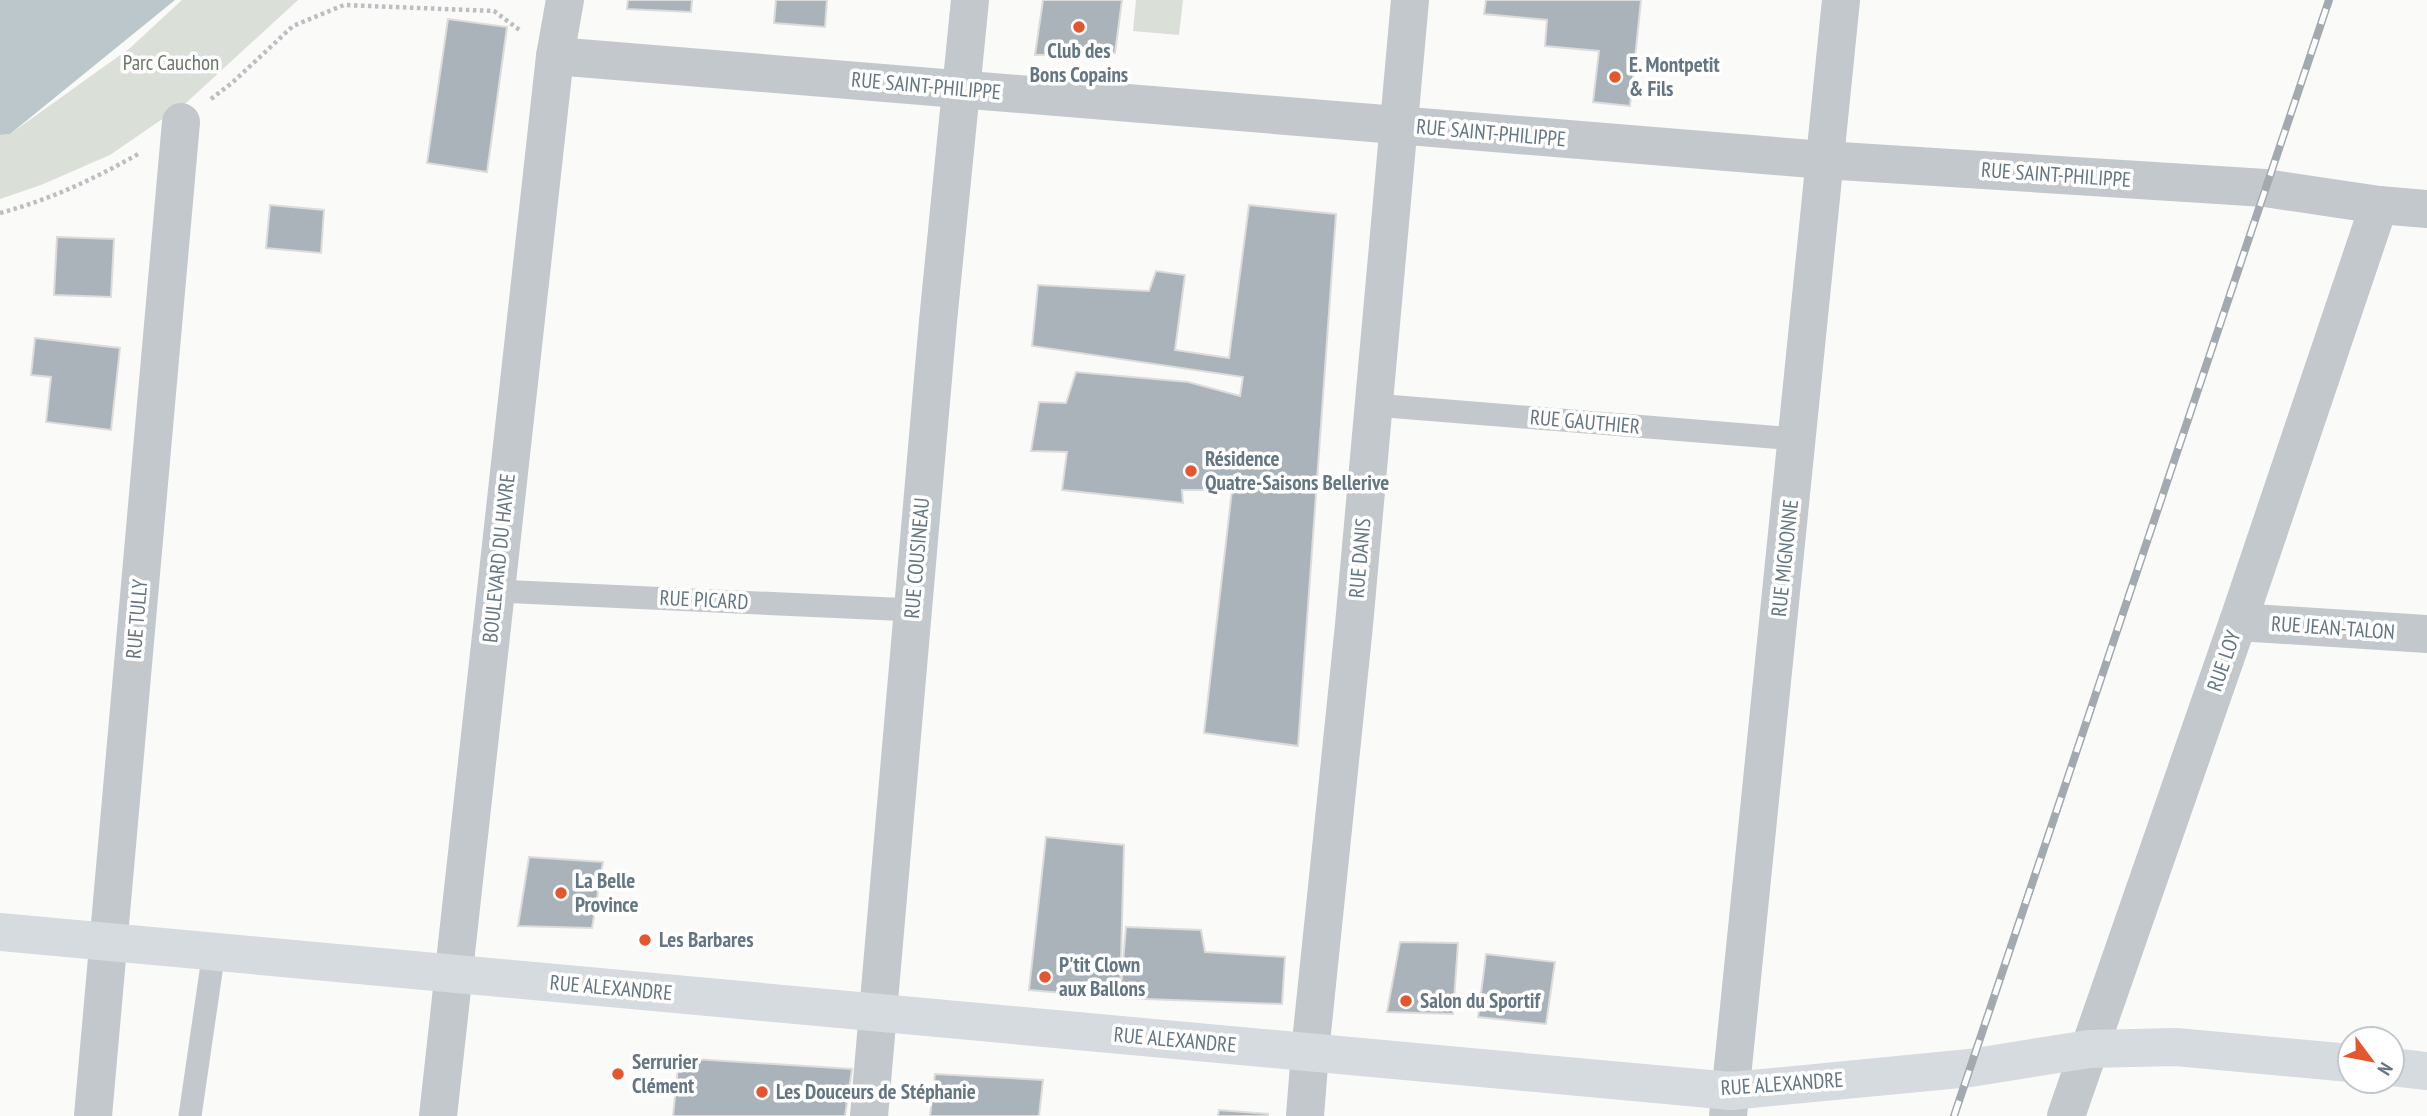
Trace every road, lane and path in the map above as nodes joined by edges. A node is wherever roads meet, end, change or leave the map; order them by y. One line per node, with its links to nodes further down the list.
1 (565, 0): 5 (street, BOULEVARD DU HAVRE)
2 (970, 0): 6 (street, RUE COUSINEAU)
3 (1410, 0): 8 (street, RUE DANIS)
4 (1841, 0): 9 (street, RUE MIGNONNE)
5 (555, 56): 6 (street, RUE SAINT-PHILIPPE); 7 (path); 15 (street, BOULEVARD DU HAVRE)
6 (961, 89): 8 (street, RUE SAINT-PHILIPPE); 16 (street, RUE COUSINEAU)
7 (181, 122): 12 (path); 20 (street, RUE TULLY)
8 (1399, 125): 9 (street, RUE SAINT-PHILIPPE); 13 (street, RUE DANIS)
9 (1824, 160): 10 (street, RUE SAINT-PHILIPPE); 14 (street, RUE MIGNONNE)
10 (2379, 205): 11 (street, RUE SAINT-PHILIPPE); 17 (street, RUE LOY)
11 (2427, 209)
12 (0, 213)
13 (1374, 405): 14 (lane, RUE GAUTHIER); 25 (street, RUE DANIS)
14 (1796, 439): 29 (street, RUE MIGNONNE)
15 (496, 591): 16 (lane, RUE PICARD); 22 (street, BOULEVARD DU HAVRE)
16 (913, 610): 23 (street, RUE COUSINEAU)
17 (2238, 622): 18 (street, RUE JEAN-TALON); 24 (street, RUE LOY)
18 (2427, 634)
19 (0, 932): 20 (main road, RUE ALEXANDRE)
20 (108, 942): 21 (main road, RUE ALEXANDRE); 30 (street, RUE TULLY)
21 (214, 951): 22 (main road, RUE ALEXANDRE); 31 (lane)
22 (453, 973): 23 (main road, RUE ALEXANDRE); 32 (street, BOULEVARD DU HAVRE)
23 (879, 1012): 25 (main road, RUE ALEXANDRE); 33 (street, RUE COUSINEAU)
24 (2089, 1049): 26 (main road, RUE ALEXANDRE); 29 (main road, RUE ALEXANDRE); 35 (street, RUE LOY)
25 (1310, 1052): 29 (main road, RUE ALEXANDRE); 34 (street, RUE DANIS)
26 (2336, 1062)
27 (2406, 1068): 28 (main road)
28 (2427, 1070)
29 (1729, 1103)
30 (93, 1116)
31 (190, 1116)
32 (438, 1116)
33 (869, 1116)
34 (1305, 1116)
35 (2066, 1116)

